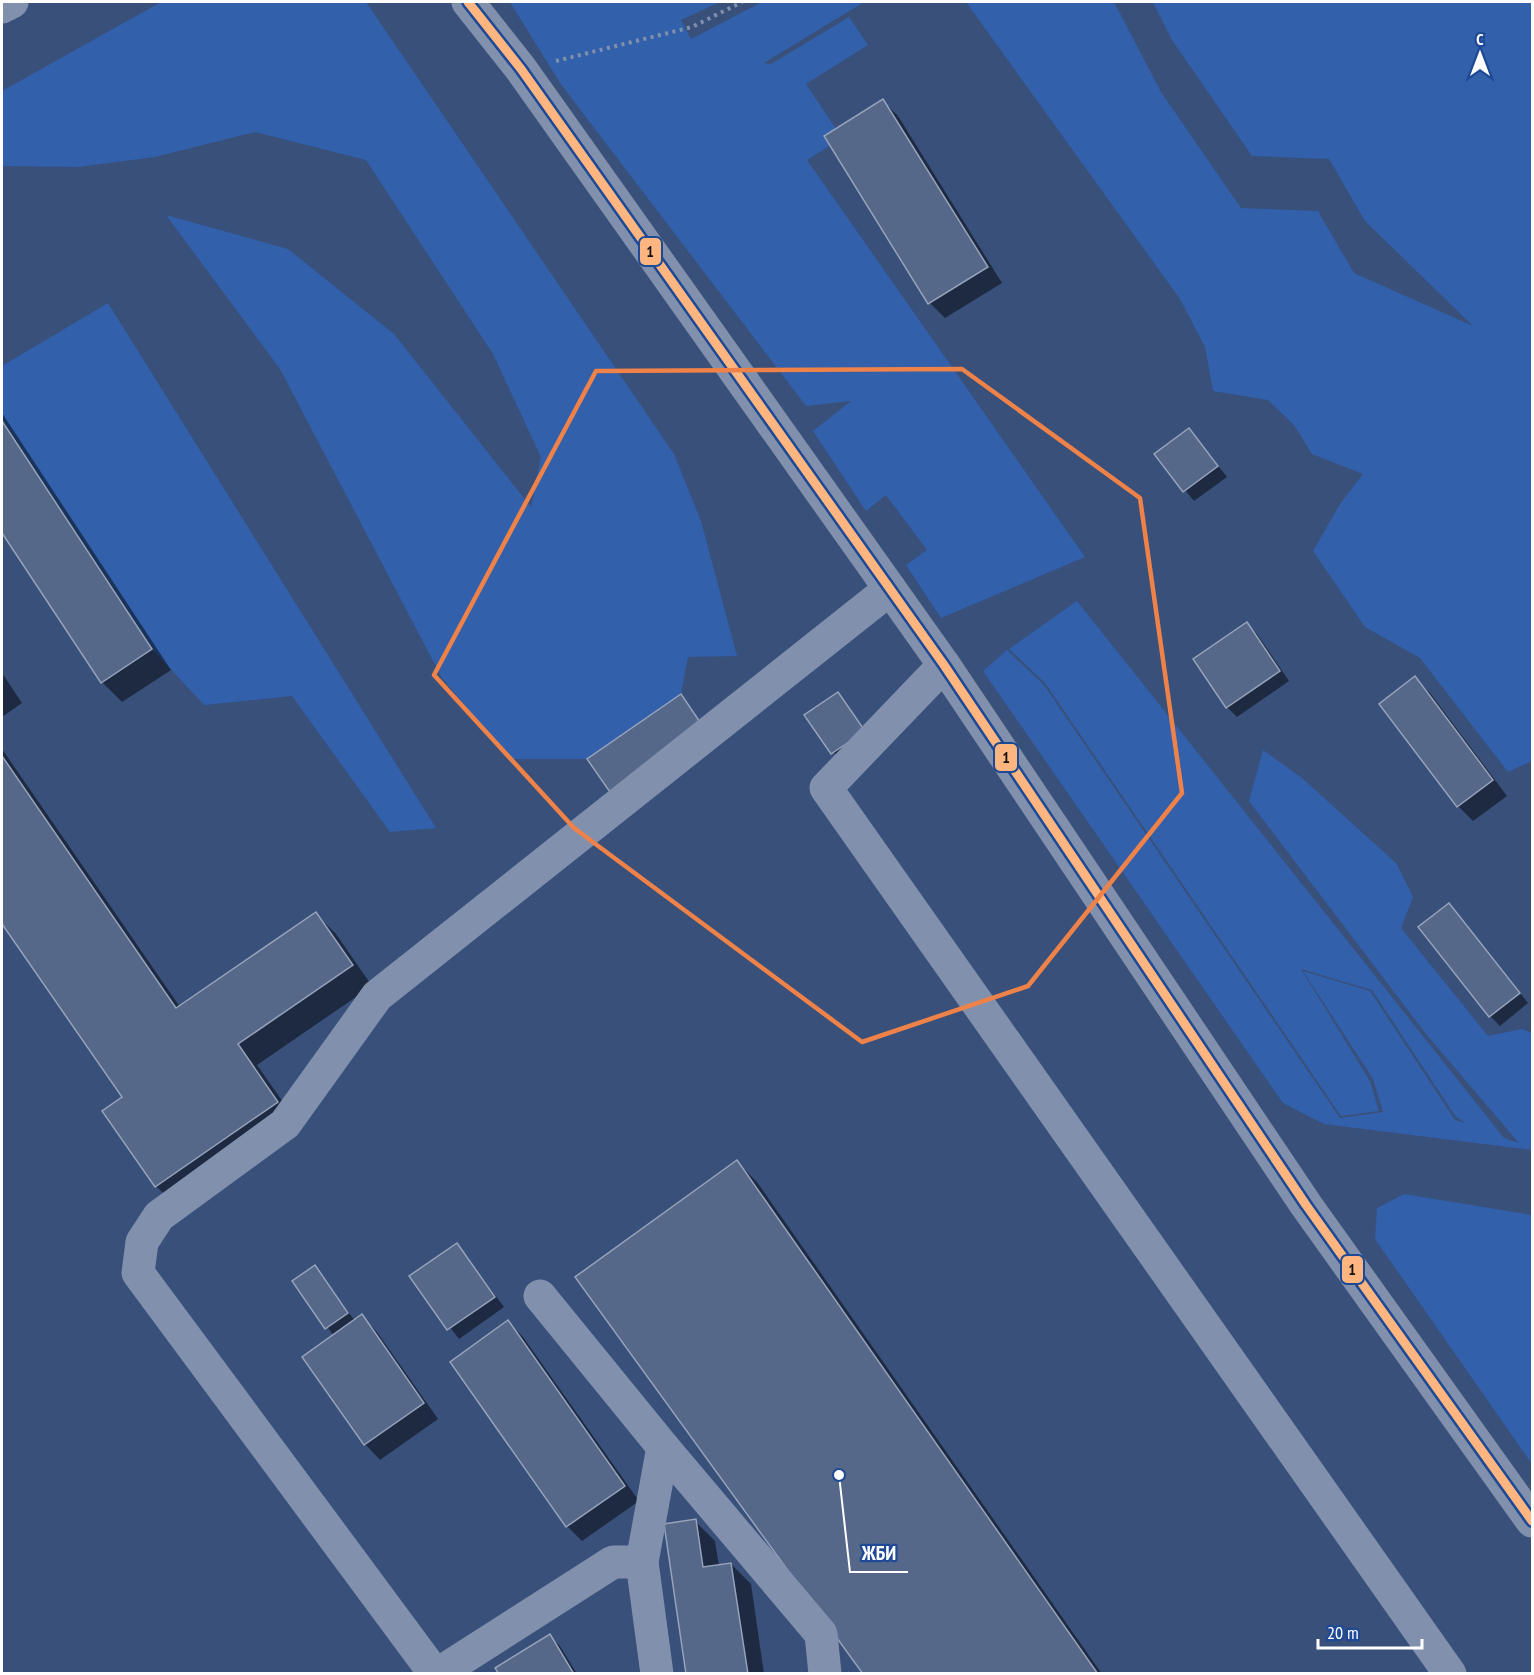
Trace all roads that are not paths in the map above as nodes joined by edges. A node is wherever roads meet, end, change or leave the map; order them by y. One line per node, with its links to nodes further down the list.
1 (12, 2): 3 (street)
2 (468, 2): 4 (street)
3 (2, 7)
4 (890, 589): 5 (street); 10 (street)
5 (944, 665): 8 (street); 13 (street)
6 (540, 1296): 7 (street)
7 (663, 1447): 9 (street); 12 (street)
8 (1533, 1521)
9 (642, 1562): 10 (street); 11 (street)
10 (436, 1674)
11 (657, 1674)
12 (825, 1674)
13 (1450, 1674)

